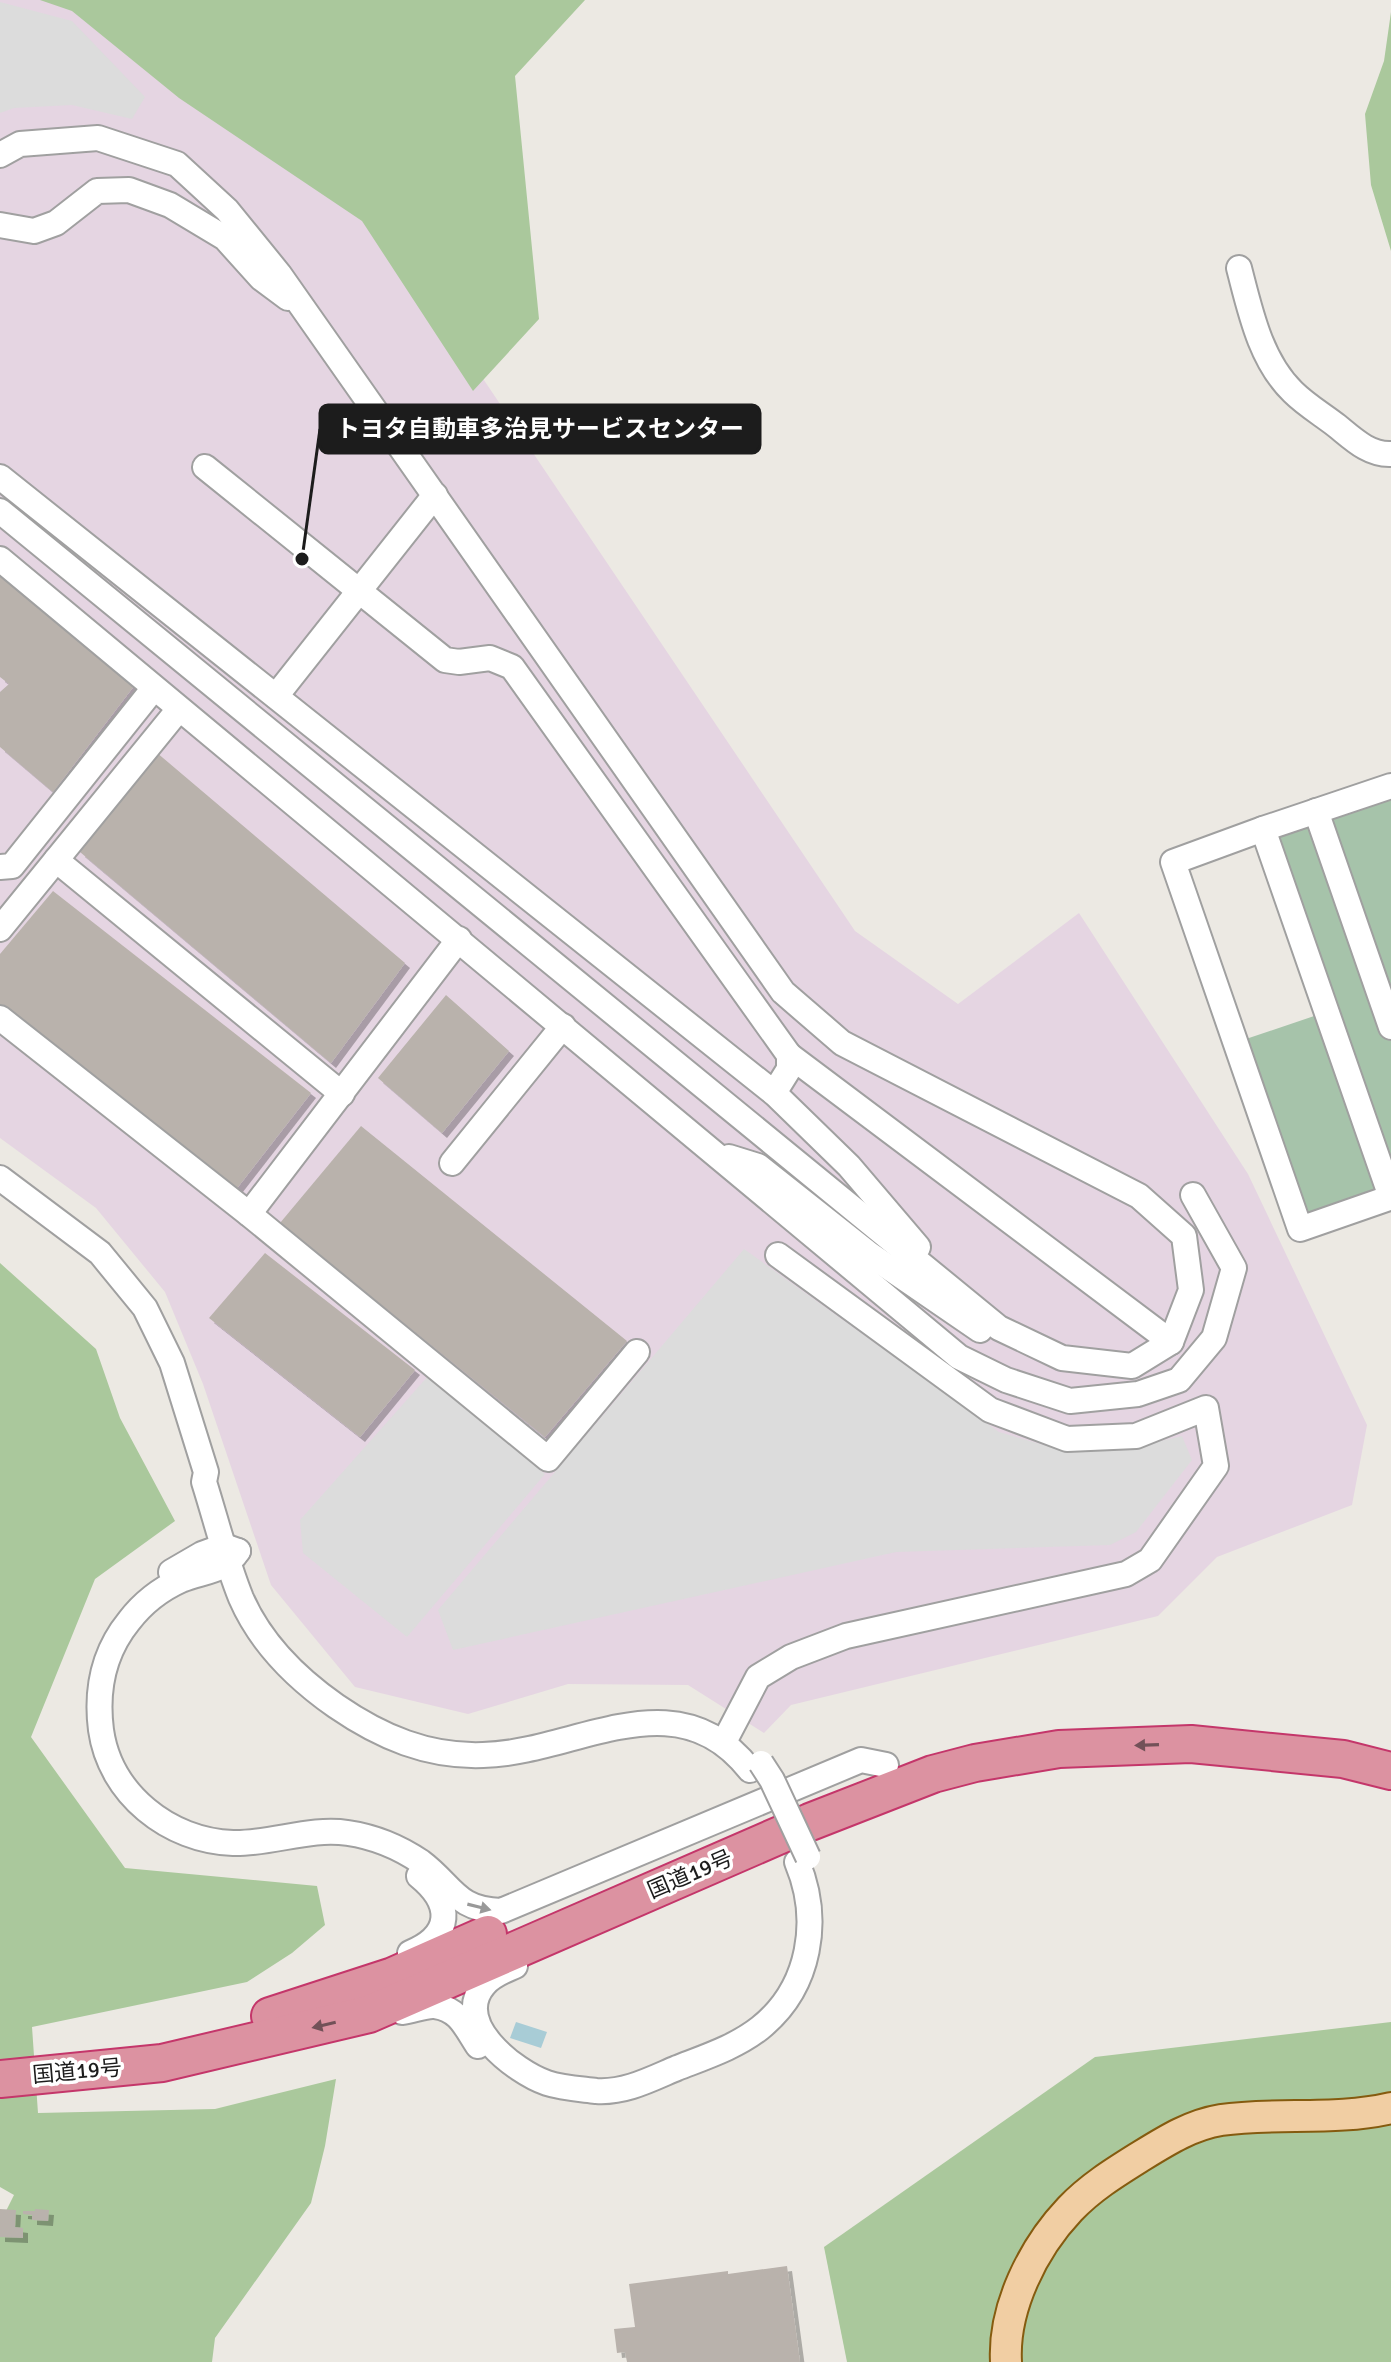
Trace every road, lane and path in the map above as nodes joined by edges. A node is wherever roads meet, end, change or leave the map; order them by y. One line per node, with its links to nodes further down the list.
1 (0, 155): 4 (street)
2 (0, 225): 4 (street)
3 (1239, 268): 5 (street)
4 (306, 312): 8 (street)
5 (1391, 454)
6 (205, 467): 11 (street)
7 (0, 477): 13 (street)
8 (435, 495): 11 (street); 36 (street)
9 (0, 511): 35 (street)
10 (0, 559): 12 (street)
11 (360, 591): 13 (street); 25 (street)
12 (154, 688): 14 (street); 19 (street)
13 (276, 696): 26 (street)
14 (179, 709): 18 (street); 21 (street)
15 (1391, 786): 16 (street)
16 (1316, 811): 17 (street); 24 (street)
17 (1263, 829): 32 (street); 32 (street)
18 (56, 860): 20 (street); 27 (street)
19 (0, 867)
20 (0, 929)
21 (459, 939): 23 (street); 27 (street)
22 (0, 1018): 33 (street)
23 (563, 1026): 28 (street); 29 (street)
24 (1391, 1027)
25 (789, 1055): 26 (street); 36 (street)
26 (774, 1093): 35 (street)
27 (342, 1094): 33 (street)
28 (719, 1156): 31 (street); 38 (street)
29 (452, 1163)
30 (0, 1178): 39 (street)
31 (1193, 1195)
32 (1390, 1197)
33 (249, 1214): 37 (street)
34 (778, 1255): 40 (street)
35 (962, 1297): 38 (street)
36 (1171, 1342): 38 (street)
37 (637, 1352)
38 (1062, 1358)
39 (231, 1554): 40 (street); 42 (street, one-way to 42); 47 (street)
40 (726, 1739): 44 (street)
41 (1391, 1750): 42 (highway, 国道19号)
42 (886, 1765): 47 (highway, 国道19号)
43 (1391, 1771): 45 (highway, 国道19号, one-way to 45)
44 (802, 1860): 45 (street); 46 (street)
45 (690, 1874): 46 (highway, 国道19号)
46 (369, 2014): 49 (highway, 国道19号, one-way to 49)
47 (270, 2016): 49 (highway, 国道19号)
48 (0, 2055): 49 (highway, 国道19号)
49 (52, 2062): 50 (highway, 国道19号)
50 (0, 2079)
51 (1391, 2108): 52 (main road)
52 (1006, 2362)

